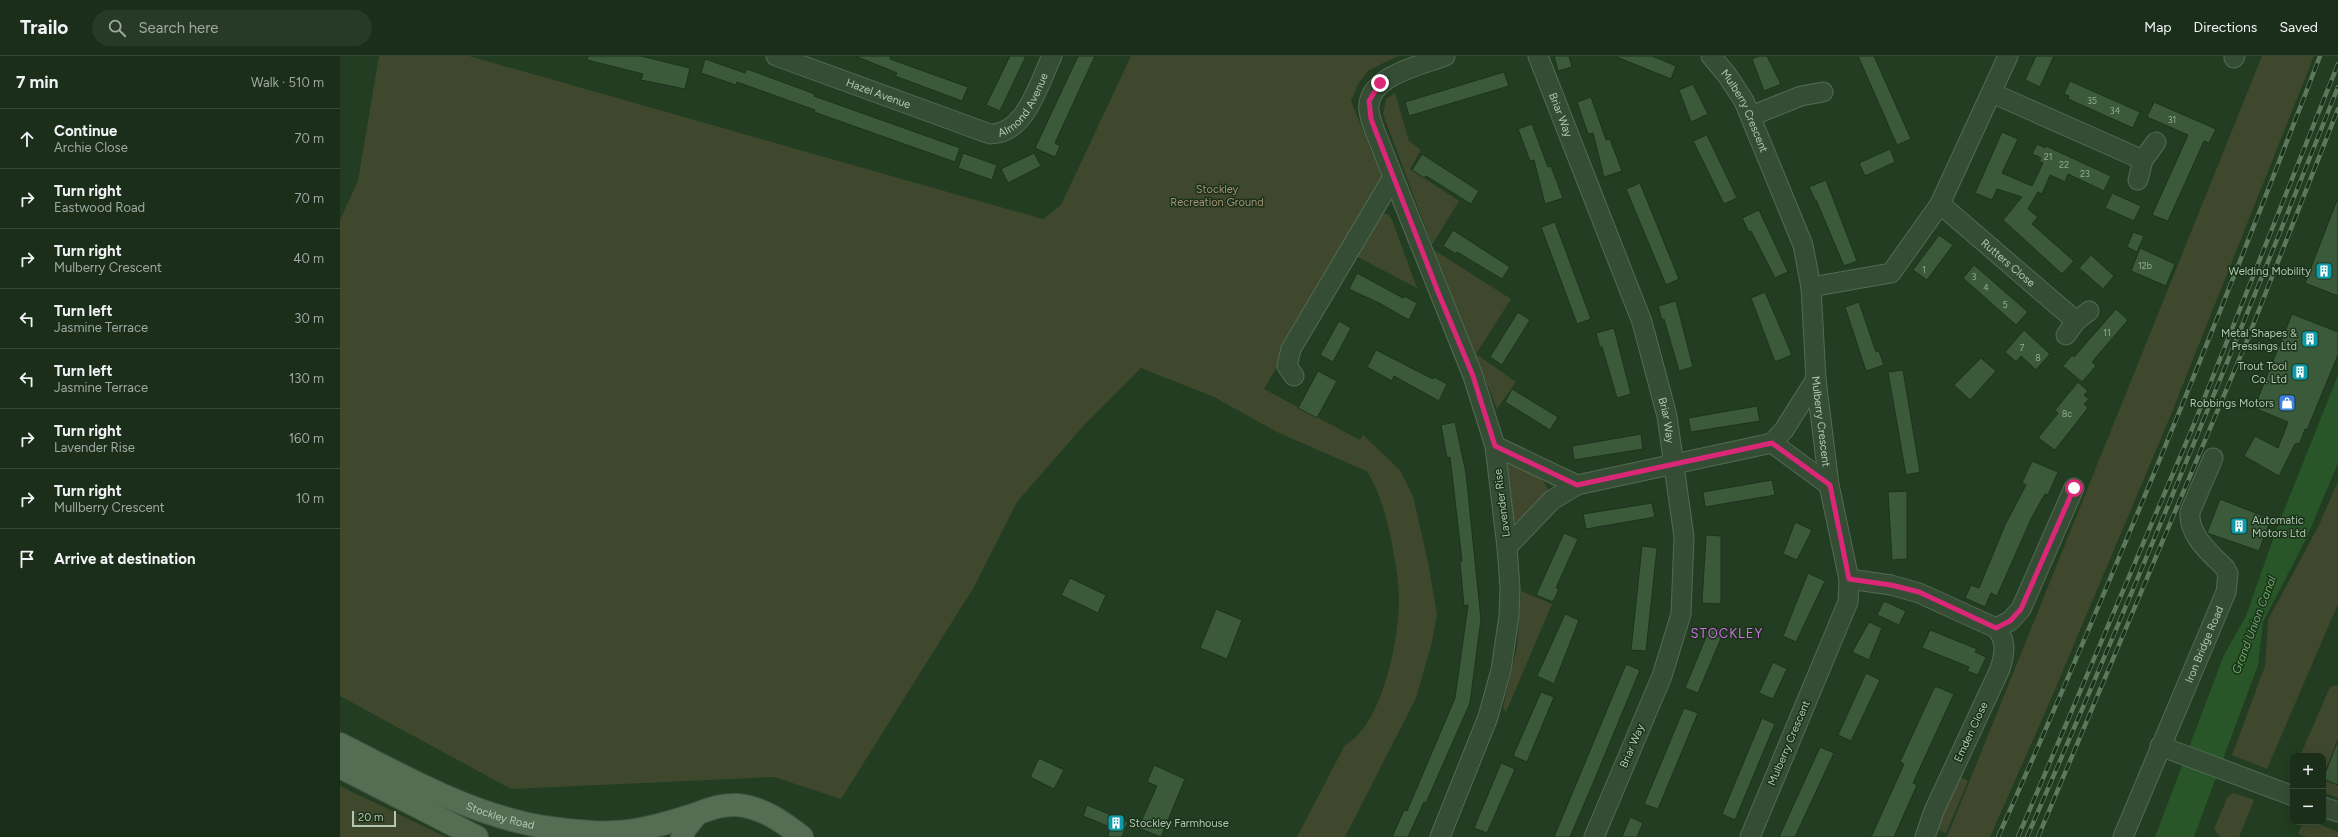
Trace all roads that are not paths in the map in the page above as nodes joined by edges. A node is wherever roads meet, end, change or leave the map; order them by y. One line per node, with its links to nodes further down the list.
1 (776, 56): 11 (street, Hazel Avenue)
2 (1052, 56): 11 (street, Almond Avenue)
3 (1445, 56): 7 (street)
4 (1538, 56): 24 (street, Briar Way)
5 (1711, 56): 10 (street, Mulberry Crescent)
6 (2008, 56): 9 (street)
7 (1423, 60): 14 (street, Lavender Rise)
8 (1823, 92): 10 (street)
9 (1992, 93): 13 (street); 16 (street)
10 (1751, 116): 17 (street, Mulberry Crescent)
11 (981, 132)
12 (2156, 142): 13 (street)
13 (2143, 160): 15 (street)
14 (1393, 177): 19 (street); 22 (street, Lavender Rise)
15 (2138, 180)
16 (1940, 204): 17 (street); 18 (street, Rutters Close)
17 (1811, 287): 20 (street, Mulberry Crescent)
18 (2077, 322)
19 (1294, 376)
20 (1816, 379): 21 (street); 26 (street, Mulberry Crescent)
21 (1772, 443): 24 (street); 26 (street)
22 (1495, 446): 25 (street); 28 (street, Lavender Rise)
23 (2213, 458): 32 (street, Iron Bridge Road)
24 (1674, 464): 25 (street); 44 (street, Briar Way)
25 (1577, 485): 28 (street)
26 (1830, 485): 29 (street, Mulberry Crescent)
27 (2074, 488): 30 (street)
28 (1507, 547): 43 (street, Lavender Rise)
29 (1849, 579): 30 (street); 45 (street, Mulberry Crescent)
30 (1996, 628): 46 (street, Emden Close)
31 (340, 744): 38 (main road, Stockley Road)
32 (2168, 749): 34 (street); 47 (street, Iron Bridge Road)
33 (340, 767): 39 (main road)
34 (2290, 795)
35 (2326, 808): 36 (street)
36 (2338, 812)
37 (766, 813): 38 (main road, Stockley Road); 41 (main road); 42 (main road, Stockley Road)
38 (697, 814): 40 (main road)
39 (477, 837)
40 (682, 837)
41 (778, 837)
42 (802, 837)
43 (1440, 837)
44 (1594, 837)
45 (1750, 837)
46 (1925, 837)
47 (2123, 837)

